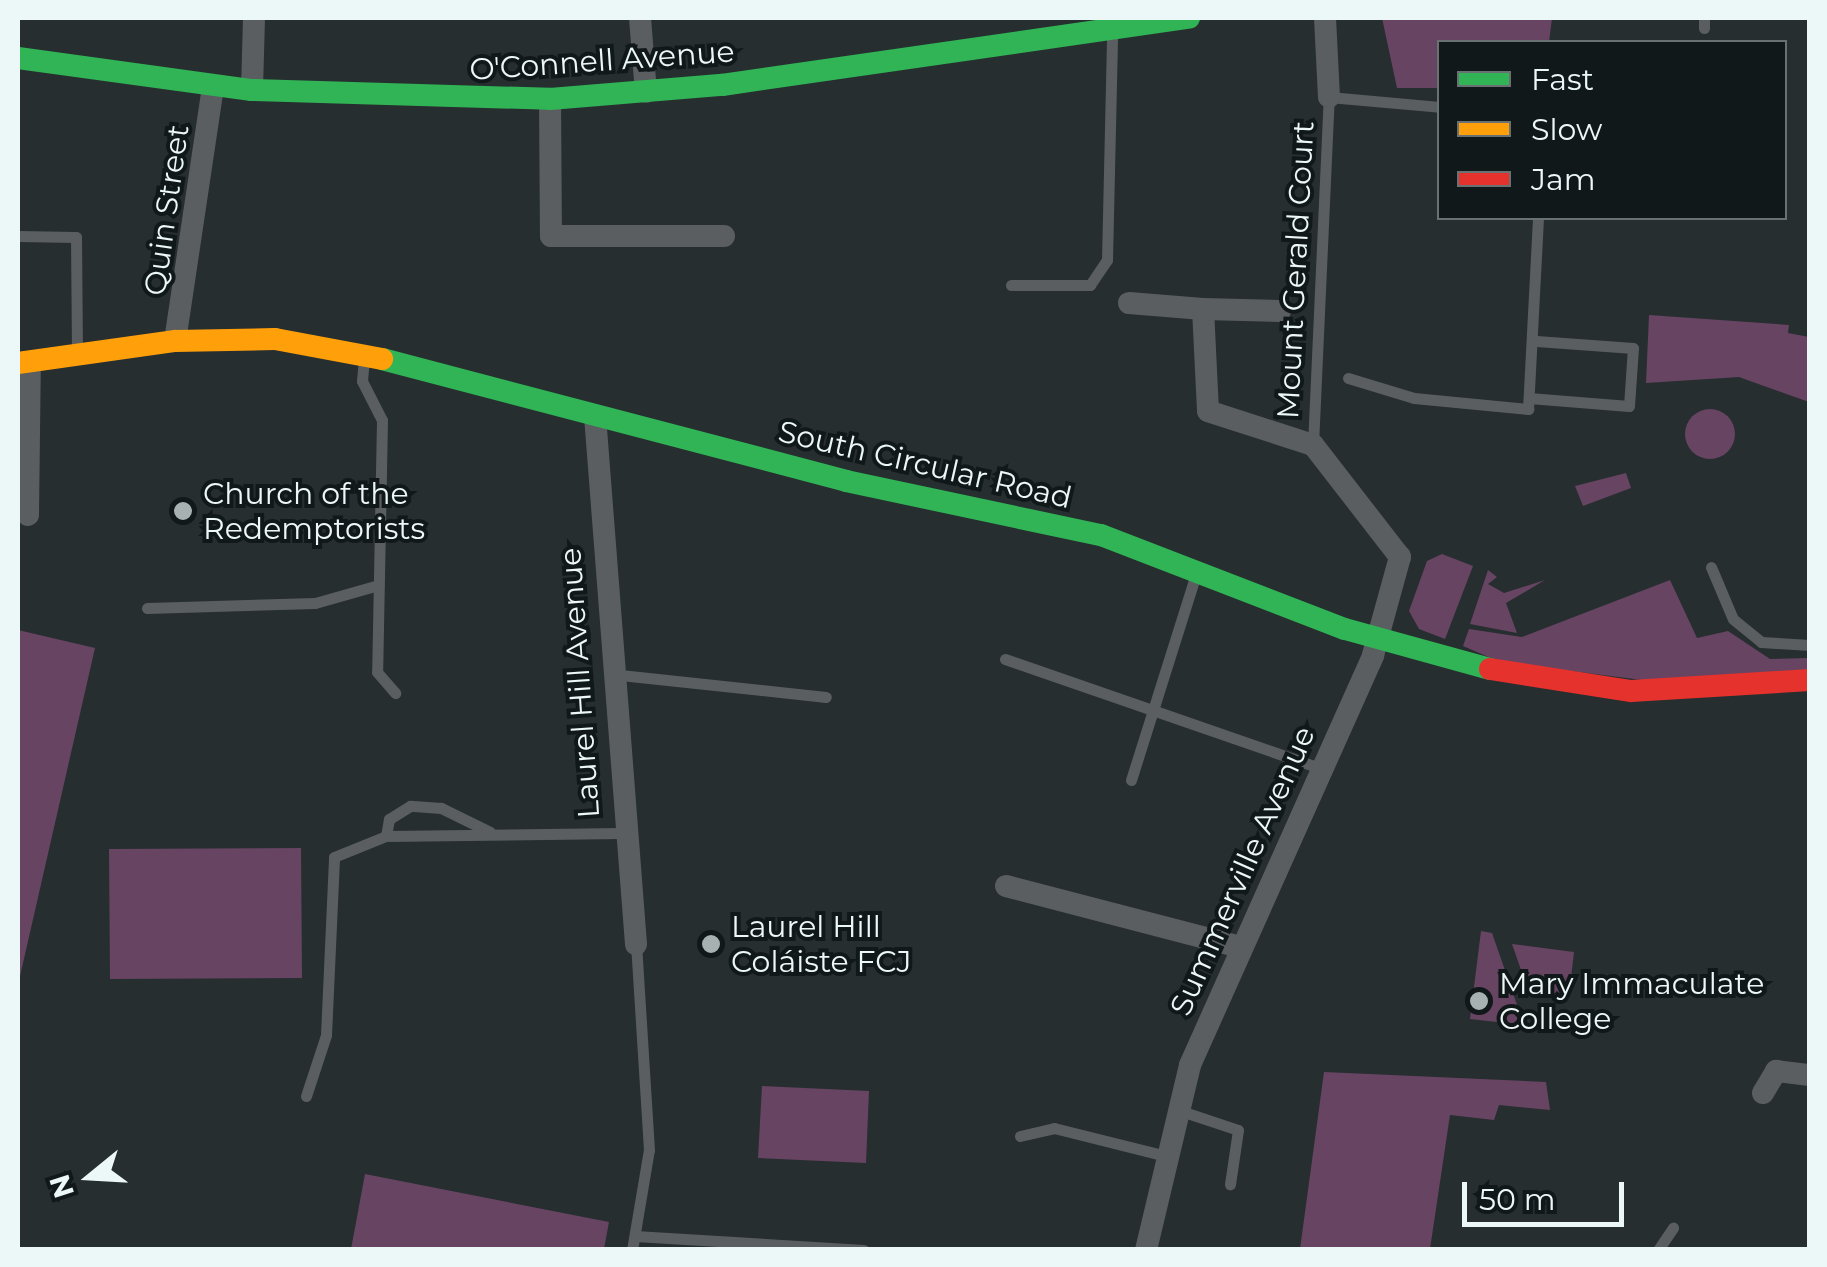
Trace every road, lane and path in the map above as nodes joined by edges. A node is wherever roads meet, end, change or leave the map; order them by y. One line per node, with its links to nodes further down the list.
1 (254, 18): 8 (street)
2 (640, 18): 9 (street)
3 (1182, 18): 5 (street, O'Connell Avenue)
4 (1325, 18): 10 (street)
5 (1112, 27): 9 (street, O'Connell Avenue); 16 (lane)
6 (18, 58): 7 (street, O'Connell Avenue)
7 (214, 86): 8 (street, O'Connell Avenue); 20 (street, Quin Street)
8 (252, 90): 11 (street, O'Connell Avenue)
9 (646, 92): 11 (street, O'Connell Avenue)
10 (1329, 98): 12 (lane); 28 (lane, Mount Gerald Court)
11 (550, 99): 15 (street)
12 (1437, 106)
13 (1538, 220): 21 (lane)
14 (18, 236): 23 (lane)
15 (724, 236)
16 (1011, 285)
17 (1130, 303): 18 (street)
18 (1204, 309): 19 (street); 28 (street)
19 (1280, 310)
20 (175, 341): 22 (street, South Circular Road); 23 (street, South Circular Road)
21 (1536, 341): 26 (lane); 26 (lane)
22 (365, 354): 27 (street, South Circular Road); 32 (lane)
23 (77, 356): 24 (street, South Circular Road)
24 (24, 362): 29 (street)
25 (1348, 378): 26 (lane)
26 (1529, 398)
27 (595, 416): 31 (street, South Circular Road); 37 (street, Laurel Hill Avenue)
28 (1313, 445): 34 (street, Summerville Avenue)
29 (28, 515)
30 (1711, 567): 35 (lane)
31 (1197, 570): 34 (street, South Circular Road); 41 (lane)
32 (378, 585): 33 (lane); 39 (lane)
33 (146, 608)
34 (1378, 638): 38 (street, South Circular Road); 42 (street, Summerville Avenue)
35 (1810, 645)
36 (1005, 658): 41 (lane)
37 (610, 674): 40 (lane); 45 (street, Laurel Hill Avenue)
38 (1810, 680)
39 (395, 692)
40 (826, 697)
41 (1153, 710): 42 (lane); 43 (lane)
42 (1323, 769): 49 (street, Summerville Avenue)
43 (1131, 780)
44 (490, 832): 45 (lane); 46 (lane); 46 (lane)
45 (622, 833): 48 (street, Laurel Hill Avenue)
46 (386, 836): 52 (lane)
47 (1006, 886): 49 (street)
48 (636, 944): 58 (lane)
49 (1236, 946): 53 (street, Summerville Avenue)
50 (1810, 1075): 51 (street)
51 (1763, 1093)
52 (306, 1096)
53 (1178, 1110): 55 (street, Summerville Avenue); 56 (lane)
54 (1020, 1136): 55 (lane)
55 (1166, 1156): 60 (street, Summerville Avenue)
56 (1230, 1184)
57 (1673, 1228): 61 (lane)
58 (633, 1243): 59 (lane)
59 (864, 1250)
60 (1146, 1250)
61 (1658, 1250)

